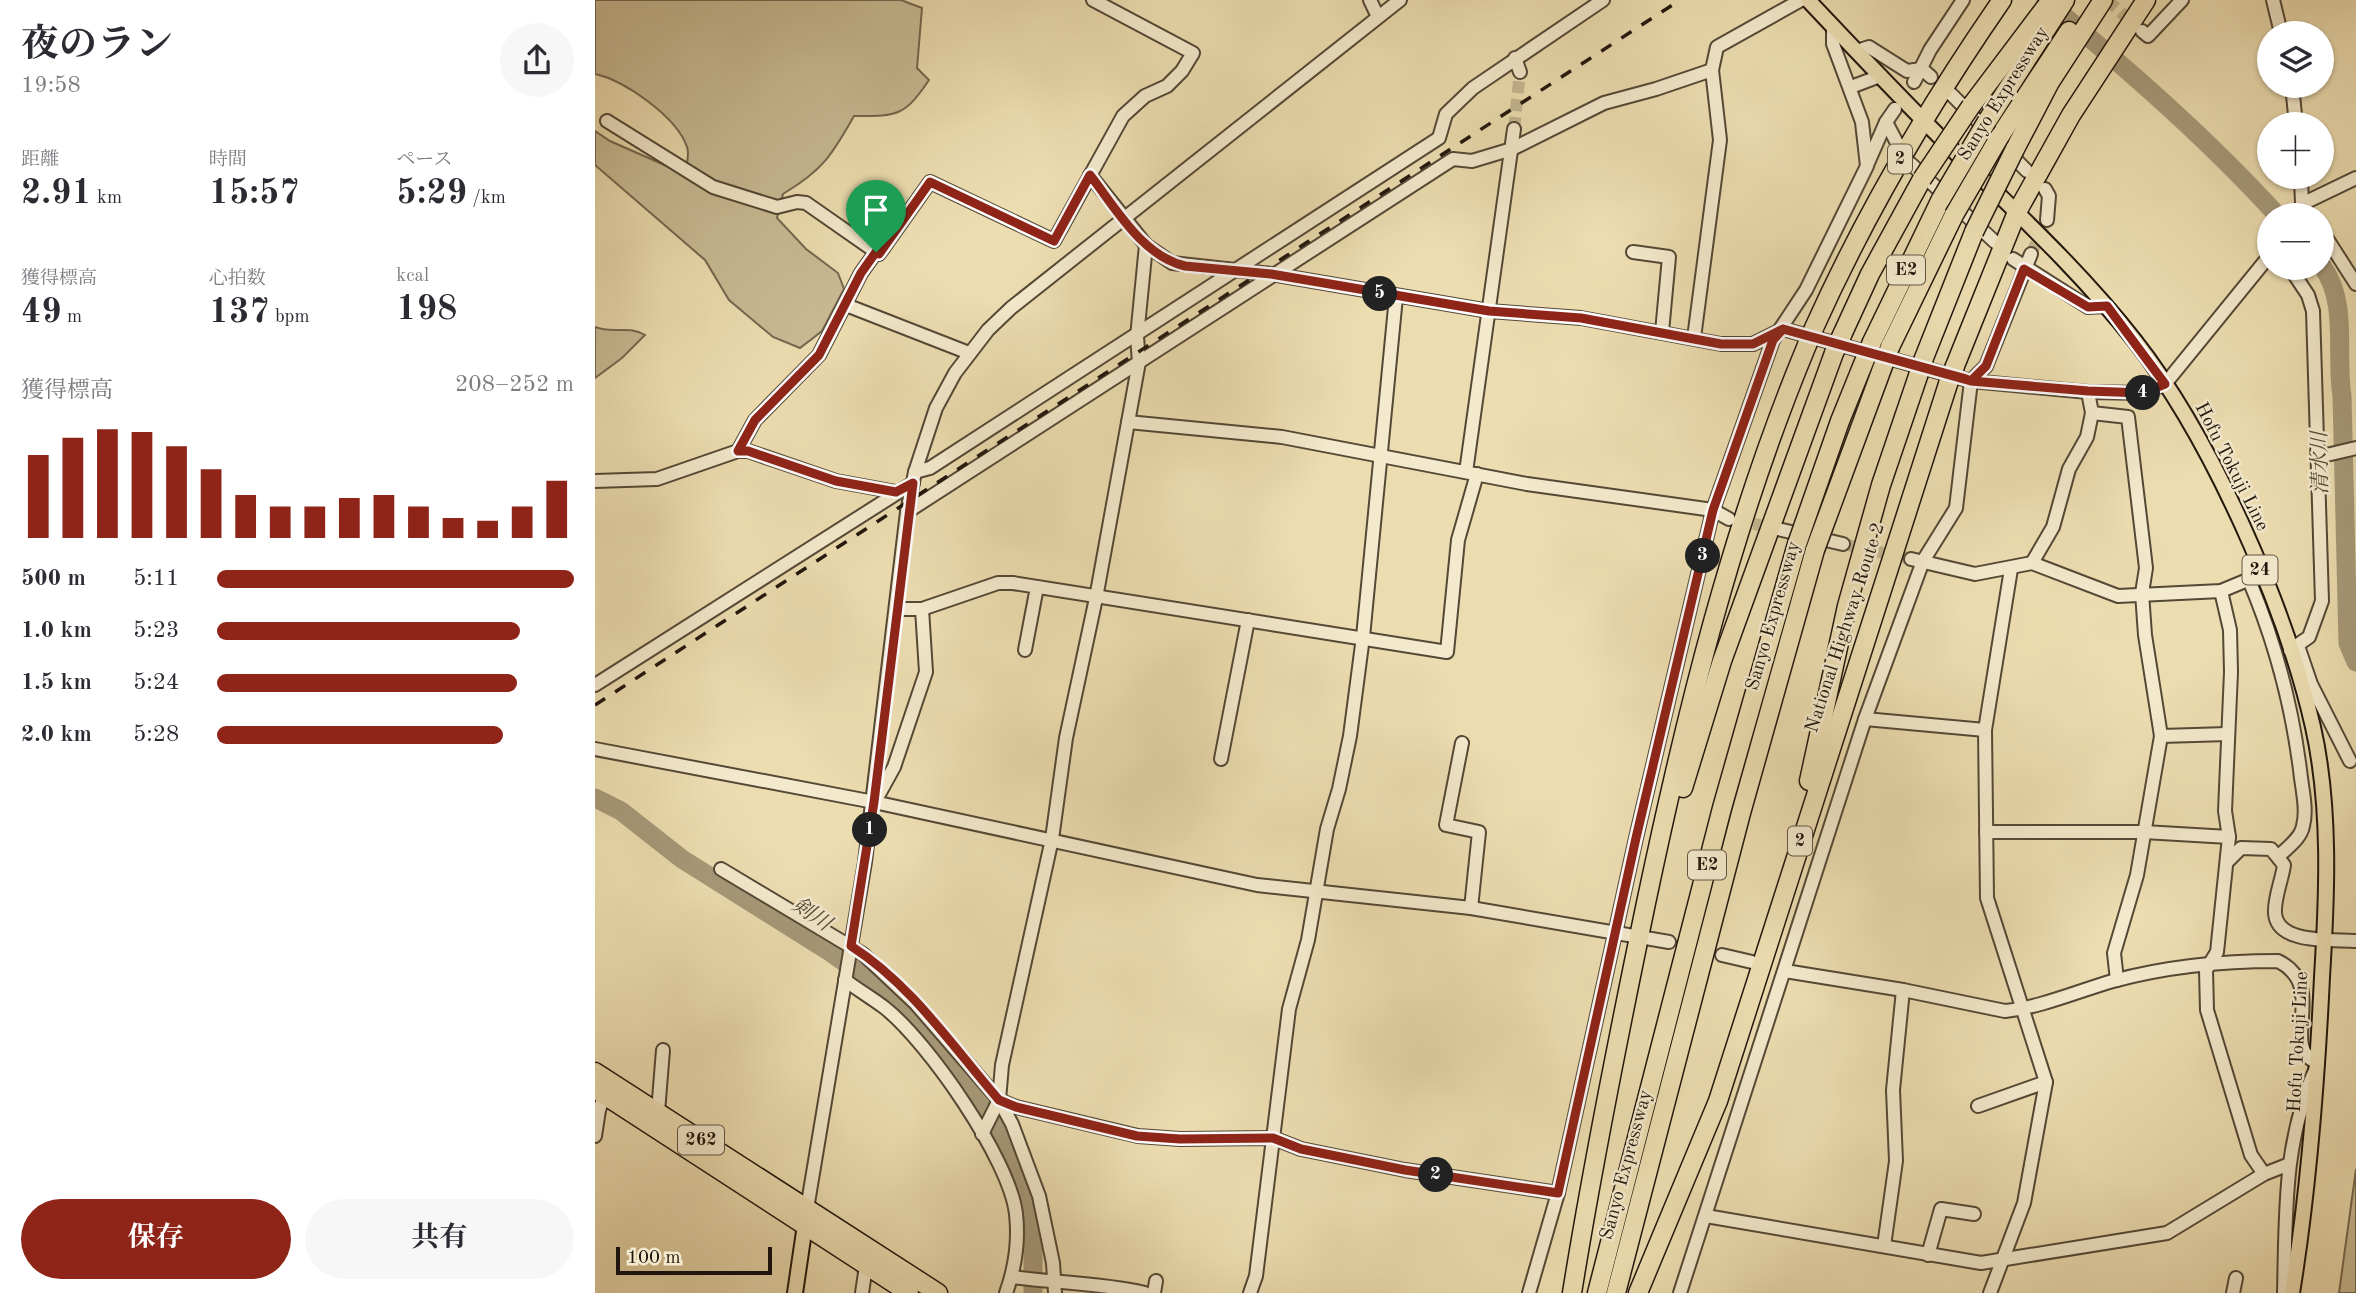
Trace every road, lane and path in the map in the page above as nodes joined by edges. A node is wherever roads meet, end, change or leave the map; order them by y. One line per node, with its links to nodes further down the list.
1 (1093, 0): 41 (street)
2 (1370, 0): 16 (street)
3 (1400, 0): 16 (street)
4 (1603, 0): 23 (street)
5 (1801, 0): 24 (street)
6 (1808, 0): 19 (main road, Hofu Tokuji Line / 24)
7 (1963, 0): 26 (street)
8 (2002, 0): 32 (highway, 2)
9 (2051, 0): 17 (highway)
10 (2065, 0): 17 (highway, Sanyo Expressway / E2)
11 (2103, 0): 15 (highway)
12 (2146, 0): 45 (highway, National Highway Route 2 / 2)
13 (2182, 0): 20 (street)
14 (2273, 0): 18 (street)
15 (2088, 10): 21 (highway)
16 (1378, 17): 46 (street)
17 (2044, 20): 39 (highway, bridge); 69 (highway, Sanyo Expressway / E2, bridge)
18 (2278, 21)
19 (1833, 26): 22 (main road, Hofu Tokuji Line / 24); 29 (street)
20 (2142, 31)
21 (2068, 43): 69 (highway, Sanyo Expressway / E2, bridge); 122 (highway, bridge)
22 (1857, 51): 26 (street); 27 (main road, Hofu Tokuji Line / 24)
23 (1515, 58): 25 (street); 56 (street)
24 (1712, 70): 37 (street); 68 (street)
25 (1520, 72)
26 (1927, 73): 28 (street)
27 (1880, 76): 29 (street); 32 (main road, Hofu Tokuji Line / 24)
28 (1914, 82)
29 (1851, 87): 38 (street)
30 (1951, 94): 40 (street)
31 (1895, 109): 34 (street)
32 (1922, 120): 45 (main road, Hofu Tokuji Line / 24); 123 (highway, 2, bridge)
33 (607, 121): 52 (street)
34 (1886, 122): 36 (street); 38 (street)
35 (1514, 129): 37 (street)
36 (1897, 143)
37 (1512, 149): 58 (street); 64 (street)
38 (1867, 166): 65 (street)
39 (1917, 171): 48 (street); 123 (highway, bridge)
40 (2027, 171)
41 (1090, 175): 46 (street); 52 (street)
42 (2356, 178): 44 (street)
43 (2045, 189): 47 (street)
44 (2314, 203)
45 (2017, 212): 63 (main road, Hofu Tokuji Line / 24); 122 (highway, National Highway Route 2 / 2, bridge)
46 (1124, 218): 49 (street); 70 (street)
47 (2047, 220)
48 (1996, 242)
49 (1146, 245): 56 (street); 67 (street)
50 (2334, 250): 60 (street)
51 (1633, 251): 66 (street)
52 (876, 252): 62 (street)
53 (2031, 254): 55 (street)
54 (2013, 259): 55 (street)
55 (2024, 269): 63 (street); 72 (street)
56 (1239, 270): 58 (street); 67 (street)
57 (2257, 272): 73 (street)
58 (1271, 274): 61 (street); 71 (street)
59 (2298, 280): 80 (street)
60 (2356, 284)
61 (1396, 297): 64 (street); 79 (street)
62 (846, 305): 70 (street); 78 (street)
63 (2107, 306): 73 (main road, Hofu Tokuji Line / 24)
64 (1489, 311): 66 (street); 81 (street)
65 (1783, 329): 68 (street); 72 (street); 85 (street)
66 (1662, 332): 68 (street)
67 (1137, 337): 71 (street); 82 (street)
68 (1694, 338)
69 (1881, 344): 172 (highway, Sanyo Expressway / E2, bridge); 173 (highway, Sanyo Expressway / E2, bridge)
70 (969, 353): 82 (street)
71 (1139, 362): 76 (street); 86 (street)
72 (1971, 381): 74 (street); 90 (street)
73 (2165, 384): 74 (street); 93 (main road, Hofu Tokuji Line / 24)
74 (2088, 391): 75 (street)
75 (2092, 413): 91 (street); 96 (street)
76 (1128, 422): 79 (street); 97 (street)
77 (2356, 448): 80 (street)
78 (738, 451): 83 (street); 84 (street)
79 (1383, 455): 81 (street); 101 (street)
80 (2318, 457): 102 (street)
81 (1472, 473): 85 (street); 101 (street)
82 (914, 477): 84 (street); 86 (street)
83 (595, 481)
84 (896, 492): 104 (street)
85 (1713, 510): 87 (street); 125 (street)
86 (907, 512): 98 (street)
87 (1729, 519)
88 (1778, 530): 89 (street)
89 (1843, 544)
90 (1917, 560): 92 (street); 105 (street)
91 (2032, 563): 92 (street); 96 (street)
92 (2011, 569): 106 (street)
93 (2255, 577): 95 (street); 102 (main road, Hofu Tokuji Line / 24); 118 (street)
94 (1037, 587): 97 (street); 99 (street); 103 (street)
95 (2221, 591): 96 (street); 107 (street)
96 (2142, 593): 108 (street)
97 (1096, 598): 100 (street); 117 (street)
98 (896, 609): 99 (street); 113 (street)
99 (922, 609): 113 (street)
100 (1248, 620): 101 (street); 111 (street)
101 (1363, 637): 121 (street)
102 (2294, 648): 112 (street); 127 (main road, Hofu Tokuji Line / 24)
103 (1025, 650)
104 (595, 685)
105 (1865, 719): 106 (street); 134 (street)
106 (1985, 730): 114 (street)
107 (2228, 734): 108 (street); 116 (street)
108 (2161, 736): 115 (street)
109 (1462, 743): 124 (street)
110 (595, 749): 113 (street)
111 (1221, 759)
112 (2350, 761)
113 (874, 802): 117 (street); 130 (street)
114 (1986, 832): 115 (street); 138 (street)
115 (2144, 832): 116 (street); 136 (street)
116 (2229, 837): 119 (street)
117 (1052, 839): 121 (street); 144 (street)
118 (2280, 855): 119 (street); 127 (street)
119 (2226, 863): 132 (street)
120 (721, 869): 130 (street)
121 (1317, 893): 124 (street); 149 (street)
122 (1783, 895): 174 (highway, National Highway Route 2 / 2)
123 (1646, 904): 126 (highway, 2)
124 (1471, 908): 125 (street)
125 (1616, 931): 126 (street); 152 (street)
126 (1639, 936): 129 (street); 171 (highway, 2)
127 (2324, 939): 128 (street); 140 (main road, Hofu Tokuji Line / 24)
128 (2355, 941)
129 (1669, 942)
130 (850, 950): 135 (street); 144 (street)
131 (1722, 955): 133 (street)
132 (2213, 961): 136 (street); 140 (street); 151 (street)
133 (1752, 962)
134 (1785, 971): 137 (street); 154 (street)
135 (846, 978): 147 (street); 155 (street)
136 (2116, 980): 138 (street)
137 (1903, 990): 138 (street); 156 (street)
138 (2022, 1009): 142 (street)
139 (663, 1050): 146 (street)
140 (2318, 1063): 150 (street); 179 (main road, Hofu Tokuji Line / 24)
141 (595, 1072): 143 (highway, 262)
142 (2046, 1083): 145 (street); 158 (street)
143 (603, 1089): 146 (highway, 262); 148 (street); 155 (highway, 262)
144 (997, 1104): 147 (street); 149 (street); 162 (street)
145 (1978, 1106)
146 (658, 1112): 155 (highway, 262)
147 (983, 1131): 160 (street)
148 (595, 1136)
149 (1273, 1138): 152 (street); 169 (street)
150 (2287, 1165): 151 (street); 178 (street)
151 (2264, 1174): 158 (street)
152 (1558, 1193): 170 (street)
153 (1974, 1214): 157 (street)
154 (1706, 1216): 156 (street); 175 (street)
155 (806, 1218): 159 (highway, 262); 163 (main road); 166 (highway, 262)
156 (1884, 1246): 157 (street)
157 (1928, 1255): 158 (street)
158 (2003, 1261): 176 (street)
159 (866, 1266): 164 (street); 165 (highway, 262)
160 (1011, 1277): 162 (street); 167 (street)
161 (2236, 1279): 177 (street)
162 (1055, 1288): 168 (street)
163 (795, 1293)
164 (862, 1293)
165 (909, 1293)
166 (938, 1293)
167 (1006, 1293)
168 (1145, 1293)
169 (1250, 1293)
170 (1529, 1293)
171 (1572, 1293)
172 (1597, 1293)
173 (1616, 1293)
174 (1638, 1293)
175 (1680, 1293)
176 (1990, 1293)
177 (2233, 1293)
178 (2284, 1293)
179 (2292, 1293)

